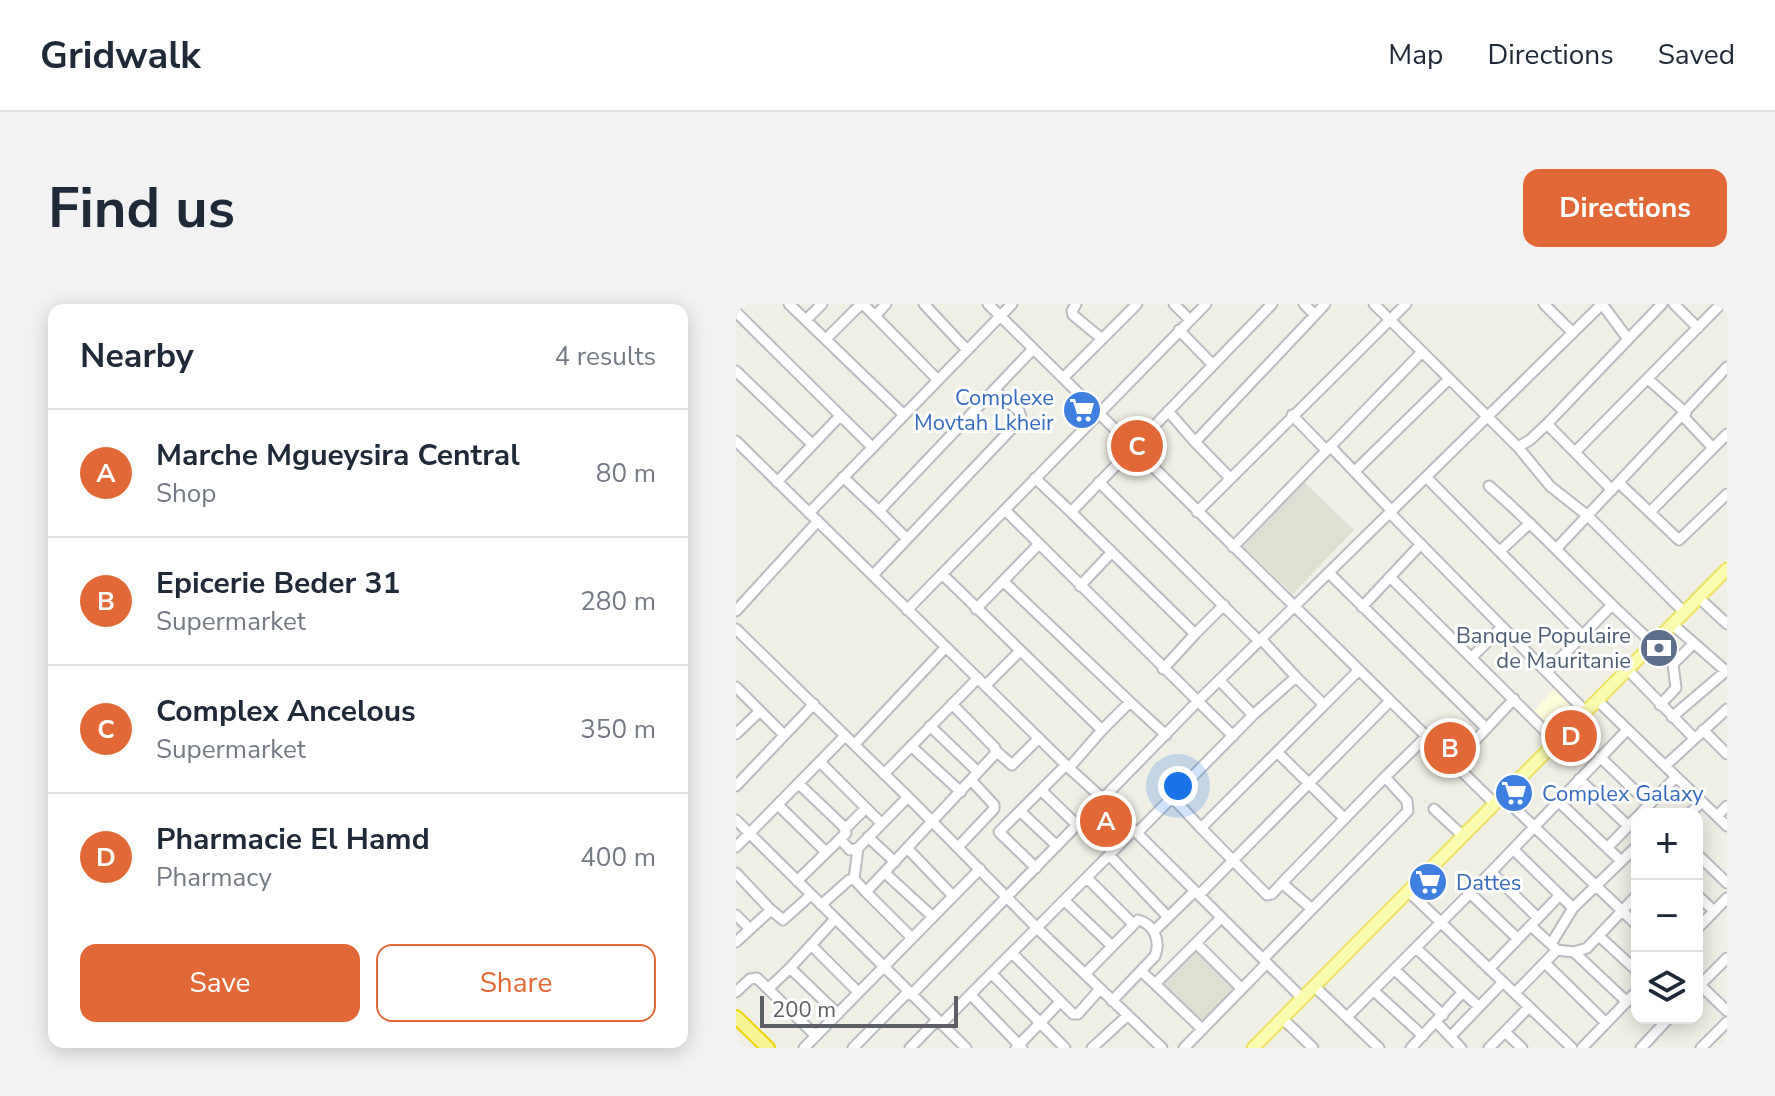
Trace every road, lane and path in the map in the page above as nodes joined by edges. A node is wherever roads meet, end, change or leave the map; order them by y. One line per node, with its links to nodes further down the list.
1 (789, 304): 26 (street)
2 (822, 304): 26 (street)
3 (862, 304): 23 (street); 32 (street)
4 (886, 304): 23 (street)
5 (924, 304): 35 (street)
6 (988, 304): 25 (street)
7 (1012, 304): 25 (street)
8 (1076, 304): 33 (street)
9 (1137, 304): 33 (street)
10 (1174, 304): 27 (street)
11 (1206, 304): 27 (street)
12 (1272, 304): 38 (street)
13 (1304, 304): 24 (street)
14 (1325, 304): 24 (street)
15 (1374, 304): 28 (street)
16 (1406, 304): 28 (street)
17 (1544, 304): 31 (street)
18 (1602, 304): 31 (street); 34 (street)
19 (1662, 304): 34 (street)
20 (1674, 304): 29 (street)
21 (1721, 304): 29 (street)
22 (736, 312): 51 (street)
23 (876, 315): 42 (street)
24 (1315, 315): 56 (street)
25 (1000, 316): 35 (street); 36 (street)
26 (806, 320): 32 (street)
27 (1190, 320): 30 (street)
28 (1390, 321): 37 (street); 49 (street)
29 (1698, 328): 44 (street)
30 (1179, 330): 38 (street); 47 (street)
31 (1573, 333): 52 (street)
32 (826, 339): 48 (street)
33 (1102, 339): 41 (street)
34 (1628, 339): 53 (street)
35 (966, 349): 42 (street)
36 (1033, 349): 41 (street); 45 (street)
37 (1422, 352): 43 (street); 61 (street)
38 (1213, 365): 46 (street)
39 (1727, 367): 50 (street)
40 (736, 371): 57 (street)
41 (1063, 378): 47 (street)
42 (937, 379): 48 (street)
43 (1449, 379): 52 (street); 64 (street)
44 (1648, 379): 50 (street); 63 (street)
45 (994, 390): 75 (street); 84 (street)
46 (1168, 411): 56 (street); 60 (street)
47 (1097, 413): 60 (street); 67 (street)
48 (903, 414): 58 (street)
49 (1292, 415): 61 (street); 68 (street)
50 (1684, 415): 62 (street); 72 (street)
51 (840, 416): 57 (street); 58 (street)
52 (1488, 417): 59 (street); 66 (street)
53 (1547, 424): 59 (street); 63 (street)
54 (1727, 434): 62 (street)
55 (736, 441): 69 (street)
56 (1195, 442): 68 (street)
57 (812, 444): 69 (street)
58 (872, 447): 65 (street)
59 (1518, 447): 81 (street)
60 (1132, 448): 70 (street); 77 (street)
61 (1328, 448): 64 (street); 87 (street)
62 (1713, 448): 79 (street)
63 (1575, 452): 72 (street)
64 (1355, 471): 78 (street)
65 (843, 477): 75 (street); 80 (street)
66 (1426, 477): 78 (street); 89 (street)
67 (1035, 478): 74 (street); 76 (street)
68 (1230, 478): 77 (street)
69 (777, 482): 80 (street)
70 (1099, 482): 76 (street); 99 (street)
71 (1489, 486): 83 (street)
72 (1616, 487): 79 (street); 81 (street)
73 (1727, 494): 79 (street)
74 (1005, 510): 85 (street); 94 (street)
75 (879, 511): 84 (street)
76 (1071, 512): 90 (street)
77 (1197, 512): 87 (street)
78 (1391, 512): 86 (street); 92 (street)
79 (1650, 512)
80 (809, 513): 82 (street)
81 (1588, 516): 88 (street); 106 (street)
82 (818, 521): 93 (street); 105 (street)
83 (1530, 523): 88 (street); 89 (street)
84 (907, 539): 93 (street)
85 (1039, 544): 96 (street); 97 (street)
86 (1421, 544): 95 (street); 109 (street)
87 (1233, 547): 100 (street)
88 (1556, 549): 101 (street)
89 (1500, 551): 112 (street)
90 (1111, 553): 97 (street); 111 (street)
91 (1727, 569): 98 (main road)
92 (1329, 573): 100 (street); 102 (street)
93 (873, 575): 104 (street)
94 (943, 575): 103 (street); 104 (street)
95 (1390, 577): 102 (street); 118 (street)
96 (1003, 581): 103 (street); 131 (street)
97 (1080, 586): 119 (street)
98 (1698, 597): 106 (main road); 108 (street)
99 (1224, 605): 111 (street); 113 (street)
100 (1294, 606): 113 (street); 121 (street)
101 (1611, 606): 112 (street); 114 (street)
102 (1362, 607): 143 (street)
103 (976, 609): 117 (street)
104 (907, 610): 116 (street)
105 (736, 611)
106 (1684, 612): 107 (main road)
107 (1672, 624): 114 (main road); 115 (street)
108 (1727, 624)
109 (1502, 627): 118 (street); 123 (street)
110 (736, 629): 133 (street)
111 (1195, 634): 119 (street)
112 (1582, 635): 123 (street)
113 (1260, 640): 124 (street); 125 (street)
114 (1653, 643): 120 (main road)
115 (1693, 644): 122 (street); 136 (street)
116 (946, 647): 126 (street); 156 (street)
117 (1020, 651): 126 (street); 144 (street)
118 (1472, 657): 128 (street)
119 (1163, 669): 132 (street)
120 (1627, 669): 129 (main road); 136 (street)
121 (1359, 670): 130 (street); 135 (street)
122 (1726, 671): 141 (street)
123 (1547, 672): 139 (street)
124 (1296, 677): 135 (street); 140 (street)
125 (1219, 680): 132 (street); 140 (street)
126 (982, 682): 134 (street); 153 (street)
127 (739, 694): 138 (street)
128 (1514, 699): 143 (street); 155 (street)
129 (1597, 700): 139 (main road); 145 (street)
130 (1390, 701): 152 (street); 173 (street)
131 (1130, 702): 144 (street); 149 (street)
132 (1197, 702): 149 (street); 151 (street)
133 (814, 704): 148 (street); 150 (street)
134 (952, 704): 142 (street); 158 (street)
135 (1324, 705): 159 (street)
136 (1660, 705): 141 (street)
137 (1727, 709): 146 (street)
138 (760, 711): 147 (street); 148 (street)
139 (1585, 711): 155 (main road)
140 (1253, 715): 151 (street)
141 (1672, 717): 154 (street)
142 (930, 726): 157 (street); 166 (street)
143 (1486, 728): 163 (street)
144 (1102, 730): 164 (street)
145 (1627, 730): 161 (street); 165 (street)
146 (1703, 730): 154 (street); 160 (street)
147 (736, 734)
148 (784, 735): 174 (street)
149 (1166, 735): 179 (street)
150 (845, 736): 156 (street); 162 (street)
151 (1233, 736): 178 (street)
152 (1426, 737): 163 (street); 168 (street)
153 (1039, 738): 158 (street); 164 (street)
154 (1694, 738): 165 (street)
155 (1555, 741): 180 (main road)
156 (855, 744): 167 (street)
157 (911, 746): 167 (street); 176 (street)
158 (996, 751): 166 (street)
159 (1277, 752): 173 (street); 202 (street)
160 (1727, 754)
161 (1600, 757): 170 (street); 183 (street)
162 (820, 762): 172 (street); 186 (street)
163 (1454, 763): 180 (street)
164 (1067, 766): 175 (street); 179 (street)
165 (1665, 766): 169 (street)
166 (978, 772): 171 (street)
167 (884, 774): 177 (street)
168 (1385, 777): 193 (street); 249 (street)
169 (1676, 777): 182 (street); 183 (street)
170 (1579, 779): 181 (street); 200 (street)
171 (971, 780): 176 (street); 192 (street)
172 (799, 784): 184 (street); 203 (street)
173 (1309, 784): 193 (street); 221 (street)
174 (736, 786)
175 (1041, 790): 190 (street); 198 (street)
176 (961, 792): 195 (street)
177 (908, 797): 195 (street); 196 (street)
178 (1173, 798): 202 (street); 205 (street)
179 (1103, 799): 198 (street); 205 (street)
180 (1497, 799): 199 (street); 207 (main road)
181 (1558, 801): 199 (street); 213 (street)
182 (1702, 802): 188 (street); 191 (street)
183 (1649, 804): 187 (street)
184 (778, 805): 206 (street); 217 (street)
185 (1727, 806): 191 (street)
186 (866, 808): 196 (street); 203 (street)
187 (1645, 808)
188 (1696, 808)
189 (1434, 809): 207 (street)
190 (1020, 811): 204 (street); 210 (street)
191 (1717, 816): 201 (street)
192 (985, 818): 204 (street); 212 (street)
193 (1344, 818): 232 (street)
194 (736, 820): 206 (street)
195 (933, 822): 212 (street); 215 (street)
196 (881, 823): 208 (street)
197 (1631, 823): 200 (street)
198 (1077, 825): 210 (street)
199 (1534, 826): 216 (street); 234 (street)
200 (1628, 826): 213 (street)
201 (1727, 826)
202 (1201, 828): 221 (street)
203 (845, 829): 209 (street)
204 (999, 832): 224 (street)
205 (1136, 832): 219 (street); 237 (street)
206 (750, 833): 211 (street); 231 (street)
207 (1462, 835): 235 (main road)
208 (868, 837): 214 (street); 223 (street)
209 (840, 839): 214 (street); 217 (street)
210 (1057, 846): 224 (street)
211 (736, 847)
212 (958, 847): 225 (street)
213 (1608, 847): 222 (street)
214 (858, 848): 229 (street)
215 (908, 849): 223 (street); 241 (street)
216 (1513, 849): 226 (street); 240 (street)
217 (826, 852): 231 (street)
218 (1631, 852): 222 (street)
219 (1110, 856): 230 (street); 255 (street)
220 (1703, 860): 233 (street)
221 (1233, 861): 232 (street); 237 (street)
222 (1621, 861): 234 (street)
223 (895, 862): 228 (street)
224 (1036, 868): 242 (street)
225 (980, 869): 241 (street); 242 (street)
226 (1491, 872): 238 (street); 260 (street)
227 (736, 873): 250 (street)
228 (885, 873): 236 (street); 254 (street)
229 (854, 879): 236 (street); 247 (street)
230 (1088, 879): 244 (street); 262 (street)
231 (797, 881): 239 (street)
232 (1282, 883): 249 (street)
233 (1727, 883)
234 (1596, 885): 248 (street); 251 (street)
235 (1408, 891): 259 (street); 291 (main road)
236 (866, 892): 267 (street)
237 (1197, 893): 255 (street); 256 (street)
238 (1470, 893): 259 (street); 268 (street)
239 (811, 895): 247 (street); 250 (street)
240 (1560, 895): 248 (street); 260 (street)
241 (953, 896): 254 (street)
242 (1007, 896): 264 (street); 301 (street)
243 (1727, 898): 252 (street)
244 (1065, 901): 264 (street); 272 (street)
245 (1631, 901): 251 (street)
246 (1703, 901): 252 (street)
247 (821, 905): 257 (street)
248 (1573, 908): 273 (street)
249 (1312, 909): 278 (street)
250 (771, 910): 263 (street)
251 (1622, 911): 258 (street); 266 (street)
252 (1714, 911): 261 (street)
253 (736, 915): 263 (street)
254 (933, 917): 267 (street)
255 (1168, 917): 265 (street)
256 (1221, 918): 270 (street); 278 (street)
257 (835, 919): 271 (street); 282 (street)
258 (1631, 919)
259 (1441, 922): 274 (street); 283 (street)
260 (1534, 922): 268 (street); 273 (street)
261 (1703, 923)
262 (1133, 924): 265 (street); 272 (street)
263 (750, 929): 269 (street)
264 (1038, 929): 276 (street); 287 (street)
265 (1154, 931): 285 (street)
266 (1599, 936): 275 (street); 280 (street)
267 (912, 938): 282 (street)
268 (1518, 939): 283 (street)
269 (736, 942)
270 (1196, 943): 290 (street); 292 (street)
271 (812, 946): 281 (street); 298 (street)
272 (1112, 946): 287 (street)
273 (1554, 947): 275 (street); 279 (street)
274 (1416, 948): 284 (street); 299 (street)
275 (1574, 952): 307 (street)
276 (1013, 954): 286 (street); 306 (street)
277 (1727, 958): 288 (street)
278 (1265, 961): 292 (street); 303 (street)
279 (1545, 963): 300 (street); 320 (street)
280 (1631, 965)
281 (790, 968): 293 (street); 311 (street)
282 (884, 968): 298 (street); 301 (street)
283 (1489, 969): 289 (street)
284 (1395, 970): 296 (street); 316 (street)
285 (1141, 971): 290 (street); 305 (street)
286 (992, 974): 302 (street); 319 (street)
287 (1085, 974): 294 (street)
288 (1703, 980)
289 (1503, 982): 300 (street); 308 (street)
290 (1155, 984): 322 (street)
291 (1314, 986): 303 (main road); 314 (street)
292 (1241, 988): 322 (street)
293 (768, 989): 297 (street); 324 (street)
294 (1100, 989): 305 (street); 306 (street)
295 (1703, 989): 310 (street)
296 (1374, 991): 314 (street); 325 (street)
297 (736, 992)
298 (858, 992): 311 (street)
299 (1462, 993): 308 (street); 316 (street)
300 (1515, 993): 309 (street)
301 (910, 994): 317 (street); 332 (street)
302 (971, 995): 317 (street); 329 (street)
303 (1302, 998): 315 (main road)
304 (1631, 998): 307 (street)
305 (1112, 1001): 312 (street)
306 (1060, 1002): 319 (street)
307 (1627, 1002): 320 (street)
308 (1479, 1007): 326 (street)
309 (1529, 1007): 323 (street); 347 (street)
310 (1727, 1011)
311 (838, 1014): 324 (street)
312 (1127, 1016): 327 (street); 338 (street)
313 (736, 1017): 330 (highway)
314 (1347, 1017): 342 (street)
315 (1282, 1018): 340 (main road); 341 (street)
316 (1439, 1019): 325 (street); 326 (street)
317 (939, 1022): 333 (street); 334 (street)
318 (1727, 1022): 328 (street)
319 (1039, 1023): 329 (street); 335 (street)
320 (1606, 1023): 348 (street)
321 (1663, 1024): 349 (street)
322 (1202, 1029): 339 (street)
323 (1505, 1032): 345 (street); 346 (street)
324 (816, 1036): 331 (street)
325 (1423, 1036): 343 (street)
326 (1450, 1037): 344 (street)
327 (1100, 1040): 336 (street); 337 (street)
328 (1708, 1046)
329 (1019, 1047)
330 (768, 1048)
331 (804, 1048)
332 (853, 1048)
333 (912, 1048)
334 (966, 1048)
335 (1065, 1048)
336 (1092, 1048)
337 (1108, 1048)
338 (1162, 1048)
339 (1184, 1048)
340 (1253, 1048)
341 (1313, 1048)
342 (1379, 1048)
343 (1411, 1048)
344 (1461, 1048)
345 (1489, 1048)
346 (1522, 1048)
347 (1572, 1048)
348 (1582, 1048)
349 (1641, 1048)

